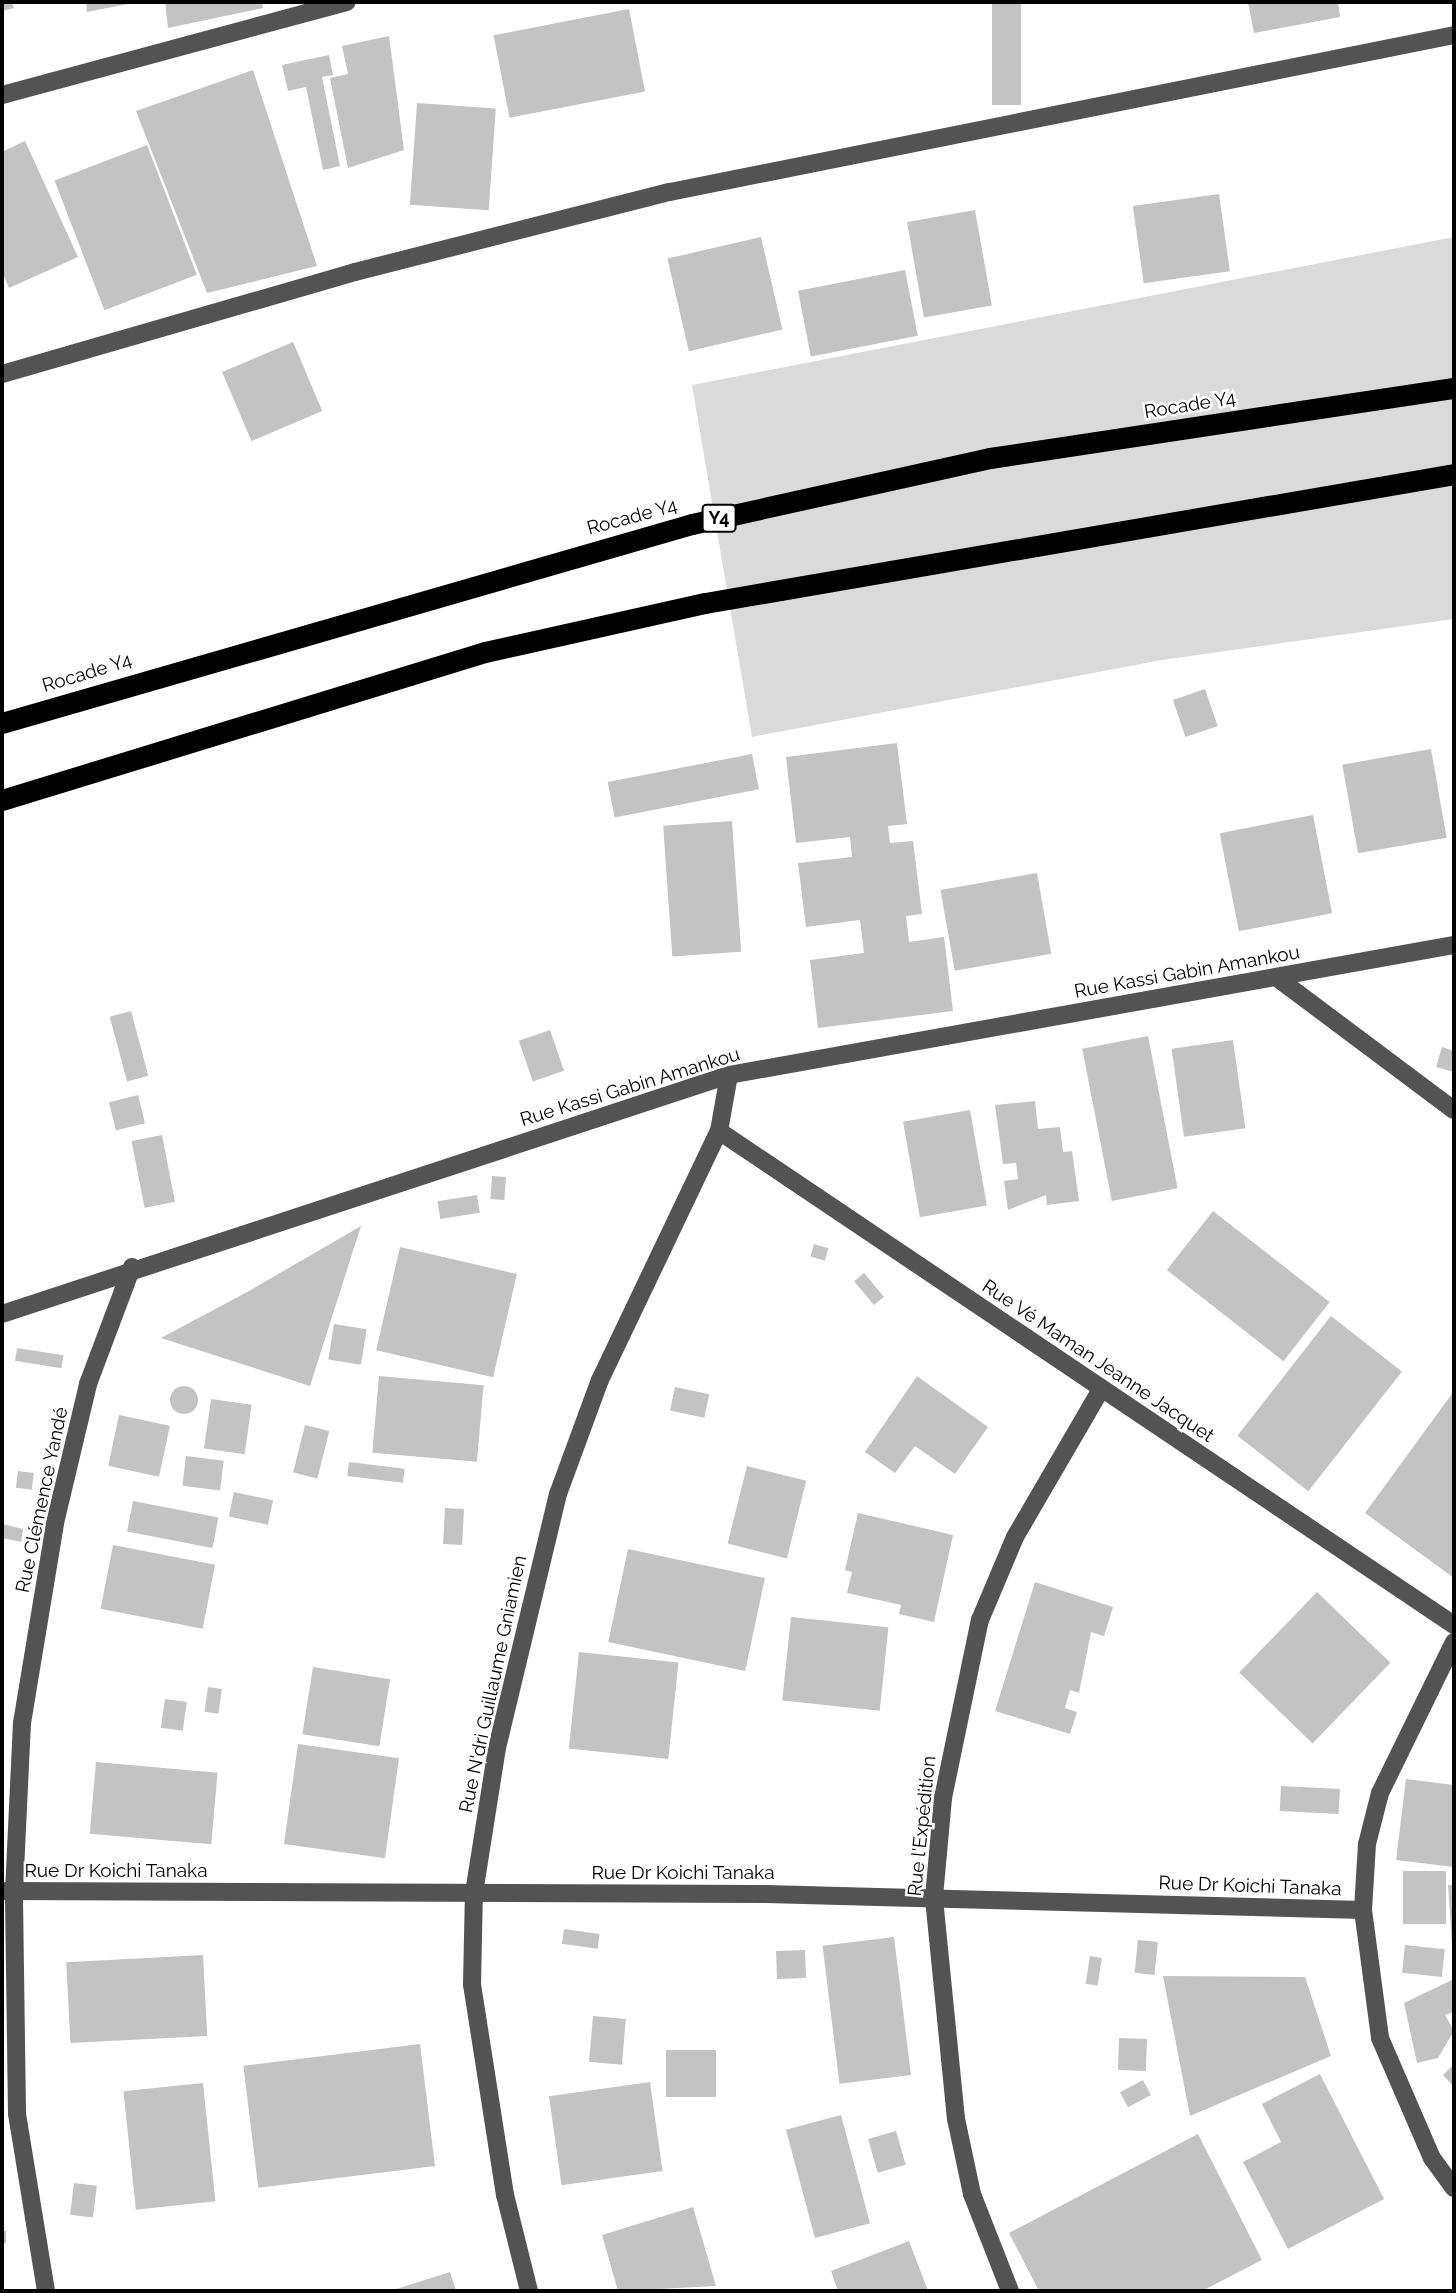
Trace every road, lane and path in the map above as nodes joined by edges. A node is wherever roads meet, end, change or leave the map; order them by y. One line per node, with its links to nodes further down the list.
1 (347, 2): 3 (street)
2 (1454, 35): 4 (street)
3 (2, 95)
4 (2, 374)
5 (1454, 388): 7 (highway, Rocade Y4 / Y4)
6 (1454, 476): 8 (highway)
7 (2, 723)
8 (2, 800)
9 (1454, 946): 10 (street, Rue Kassi Gabin Amankou)
10 (1276, 977): 11 (street, Rue Kassi Gabin Amankou); 12 (street)
11 (729, 1075): 13 (street, Rue N'dri Guillaume Gniamien); 14 (street, Rue Kassi Gabin Amankou)
12 (1454, 1110)
13 (719, 1131): 16 (street, Rue Vé Maman Jeanne Jacquet); 20 (street, Rue N'dri Guillaume Gniamien)
14 (132, 1267): 15 (street, Rue Kassi Gabin Amankou); 19 (street, Rue Clémence Yandé)
15 (2, 1314)
16 (1101, 1389): 17 (street, Rue Vé Maman Jeanne Jacquet); 21 (street, Rue l'Expédition)
17 (1454, 1625)
18 (1454, 1642): 22 (street)
19 (8, 1891): 20 (street, Rue Dr Koichi Tanaka); 24 (street, Rue Clémence Yandé)
20 (474, 1893): 21 (street, Rue Dr Koichi Tanaka); 25 (street, Rue N'dri Guillaume Gniamien)
21 (934, 1897): 22 (street, Rue Dr Koichi Tanaka); 26 (street, Rue l'Expédition)
22 (1363, 1910): 23 (street)
23 (1454, 2188)
24 (46, 2291)
25 (529, 2291)
26 (1010, 2291)

